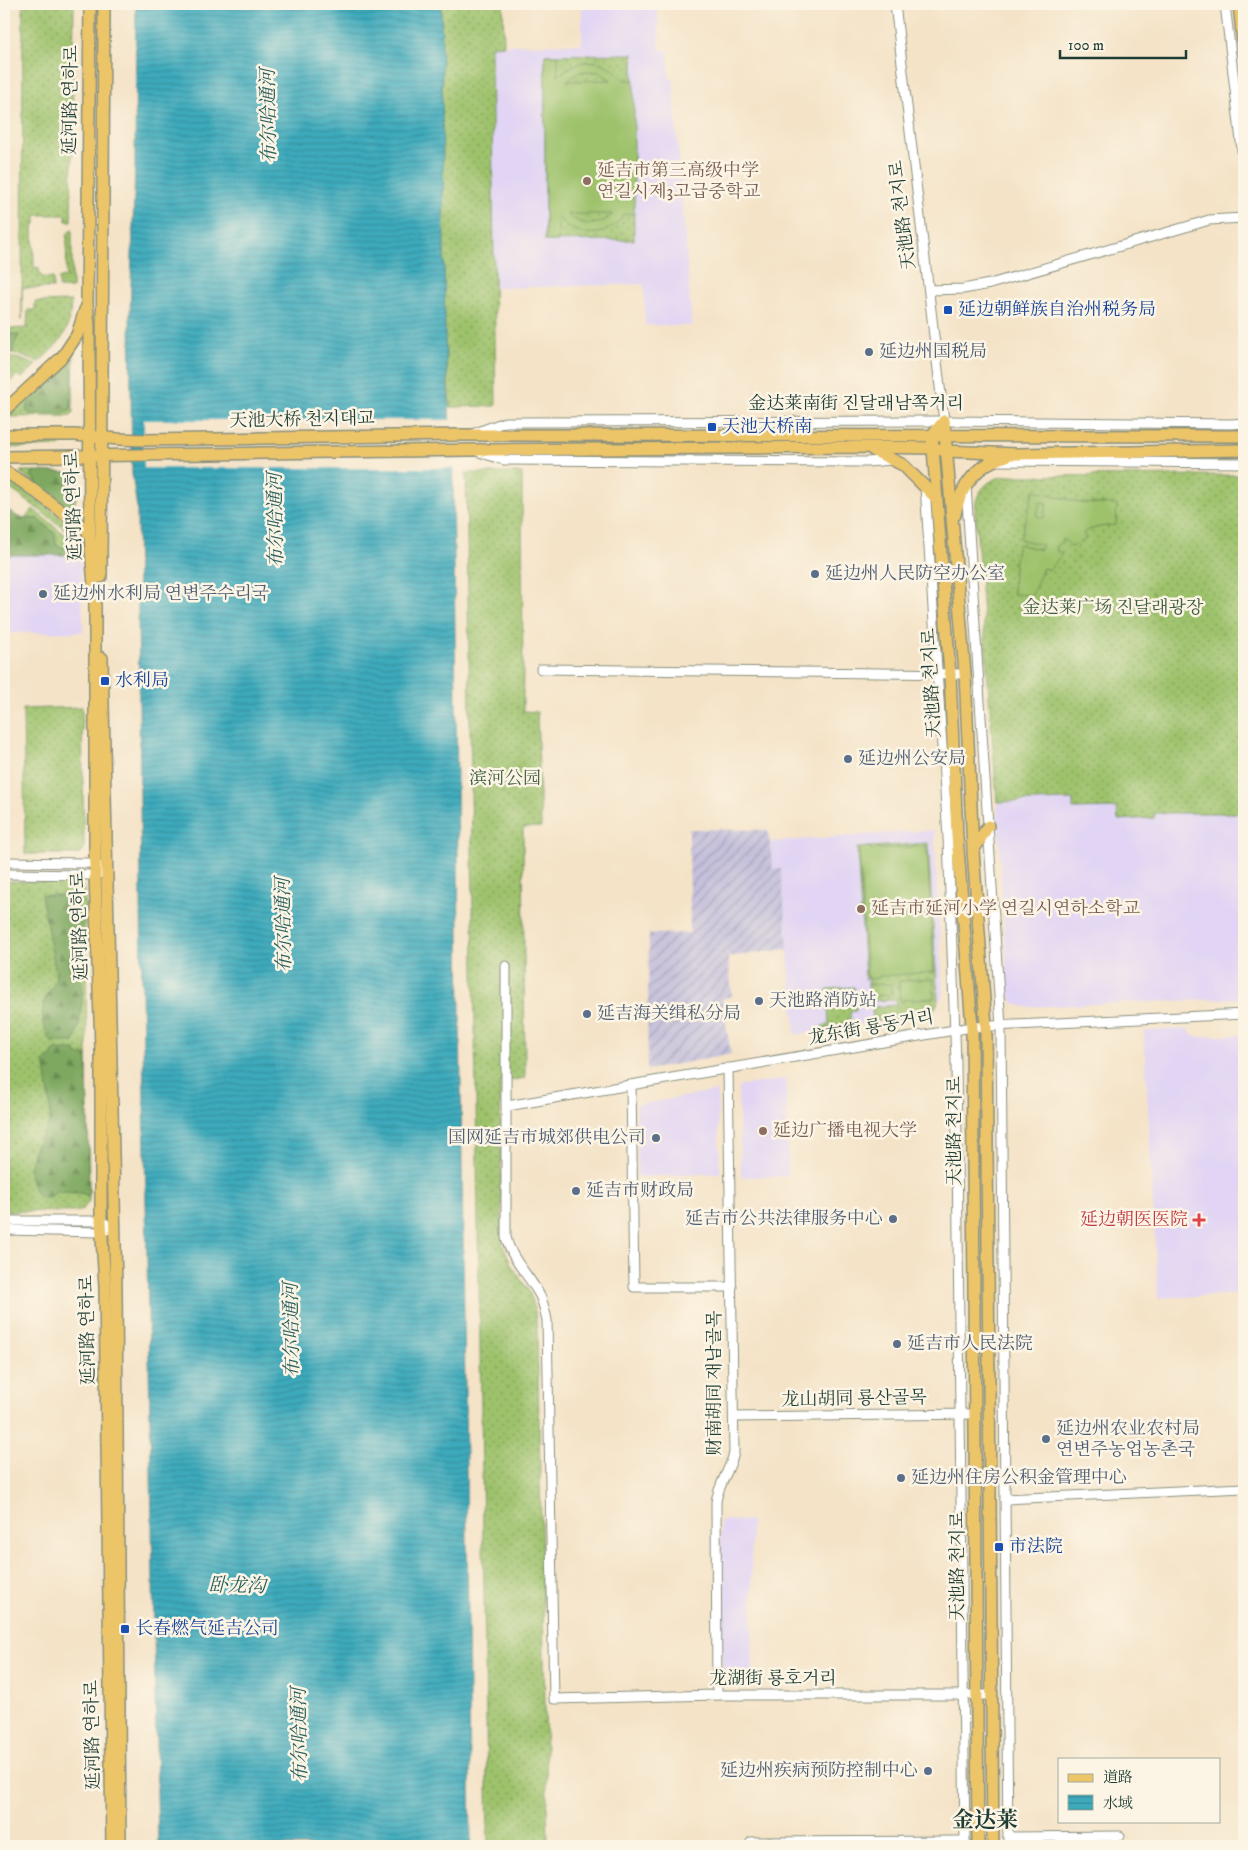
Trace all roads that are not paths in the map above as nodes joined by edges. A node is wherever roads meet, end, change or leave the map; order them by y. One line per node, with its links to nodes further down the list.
1 (90, 4): 10 (main road, 延河路 연하로)
2 (104, 4): 20 (main road, 延河路 연하로)
3 (896, 4): 9 (street, 天池路 천지로)
4 (1225, 4): 7 (street)
5 (1239, 4): 6 (main road)
6 (1244, 54)
7 (1244, 167)
8 (1244, 218): 9 (street)
9 (929, 290): 12 (street, 天池路 천지로)
10 (87, 304): 11 (main road); 20 (main road, 延河路 연하로)
11 (4, 411)
12 (944, 421): 13 (street, 金达莱南街 진달래남쪽거리); 16 (street, 金达莱南街 진달래남쪽거리); 17 (main road); 18 (main road, 天池路 천지로)
13 (1244, 422)
14 (1244, 427): 21 (main road)
15 (4, 435): 20 (main road, 天池大桥 천지대교)
16 (465, 435): 17 (main road, 金达莱南街 진달래남쪽거리); 20 (main road, 天池大桥 천지대교)
17 (932, 435): 18 (main road, 金达莱南街 진달래남쪽거리); 23 (main road, 天池路 천지로)
18 (946, 436): 21 (main road, 金达莱南街 진달래남쪽거리); 27 (main road, 天池路 천지로)
19 (1244, 436): 21 (main road, 金达莱南街 진달래남쪽거리)
20 (96, 437): 28 (main road, 延河路 연하로); 30 (main road, 延河路 연하로)
21 (1227, 437)
22 (866, 447): 23 (main road); 24 (main road); 33 (main road)
23 (934, 448): 27 (main road); 39 (main road, 天池路 천지로)
24 (472, 450): 28 (main road, 天池大桥 천지대교); 33 (street)
25 (1228, 450): 26 (main road); 29 (main road); 31 (main road)
26 (1244, 450)
27 (946, 451): 29 (main road); 40 (main road, 天池路 천지로)
28 (102, 454): 30 (main road, 天池大桥 천지대교); 50 (main road, 延河路 연하로)
29 (1016, 454): 34 (main road)
30 (90, 455): 32 (main road, 天池大桥 천지대교); 41 (main road, 延河路 연하로)
31 (1244, 456)
32 (4, 457)
33 (894, 460): 38 (main road)
34 (992, 461): 35 (street); 37 (main road)
35 (1244, 463)
36 (4, 471): 41 (main road)
37 (966, 484): 40 (main road); 46 (street)
38 (925, 486): 39 (main road); 43 (street, 天池路 천지로)
39 (936, 498): 44 (main road, 天池路 천지로)
40 (952, 528): 45 (main road, 天池路 천지로)
41 (90, 536): 49 (main road, 延河路 연하로)
42 (541, 669): 43 (street)
43 (937, 674): 44 (street); 57 (street, 天池路 천지로)
44 (950, 674): 45 (street); 56 (main road, 天池路 천지로)
45 (965, 674): 47 (main road, 天池路 천지로)
46 (988, 826): 47 (main road); 55 (street)
47 (973, 851): 54 (main road, 天池路 천지로)
48 (4, 862): 49 (street)
49 (95, 870): 50 (street); 51 (street); 63 (main road, 延河路 연하로)
50 (108, 870): 62 (main road, 延河路 연하로)
51 (4, 874)
52 (506, 966): 60 (street)
53 (1244, 1014): 55 (street, 龙东街 룡동거리)
54 (986, 1026): 55 (street, 龙东街 룡동거리); 56 (street, 龙东街 룡동거리); 72 (main road, 天池路 천지로)
55 (1001, 1026): 70 (street)
56 (972, 1027): 57 (street, 龙东街 룡동거리); 67 (main road, 天池路 천지로)
57 (954, 1030): 58 (street, 龙东街 룡동거리); 66 (street, 天池路 천지로)
58 (728, 1068): 59 (street, 龙东街 룡동거리); 65 (street, 财南胡同 재남골목)
59 (631, 1085): 60 (street, 龙东街 룡동거리); 65 (street)
60 (507, 1106): 71 (street, 龙湖街 룡호거리)
61 (4, 1221): 63 (street)
62 (115, 1226): 63 (street); 80 (main road, 延河路 연하로)
63 (101, 1227): 64 (street); 79 (main road, 延河路 연하로)
64 (4, 1230)
65 (732, 1287): 68 (street, 财南胡同 재남골목)
66 (960, 1414): 67 (street, 龙山胡同 룡산골목); 68 (street, 龙山胡同 룡산골목); 73 (street, 天池路 천지로)
67 (975, 1414): 74 (main road, 天池路 천지로)
68 (734, 1416): 71 (street, 财南胡同 재남골목)
69 (1244, 1488): 70 (street)
70 (1005, 1499): 77 (street)
71 (717, 1695): 73 (street, 龙湖街 룡호거리)
72 (992, 1695): 74 (street, 龙湖街 룡호거리); 82 (main road, 天池路 천지로)
73 (963, 1696): 74 (street, 龙湖街 룡호거리); 78 (street, 天池路 천지로)
74 (977, 1696): 81 (main road, 天池路 천지로)
75 (1120, 1836): 77 (street)
76 (751, 1842): 78 (street)
77 (1008, 1842)
78 (965, 1844)
79 (112, 1846)
80 (120, 1846)
81 (978, 1846)
82 (993, 1846)

